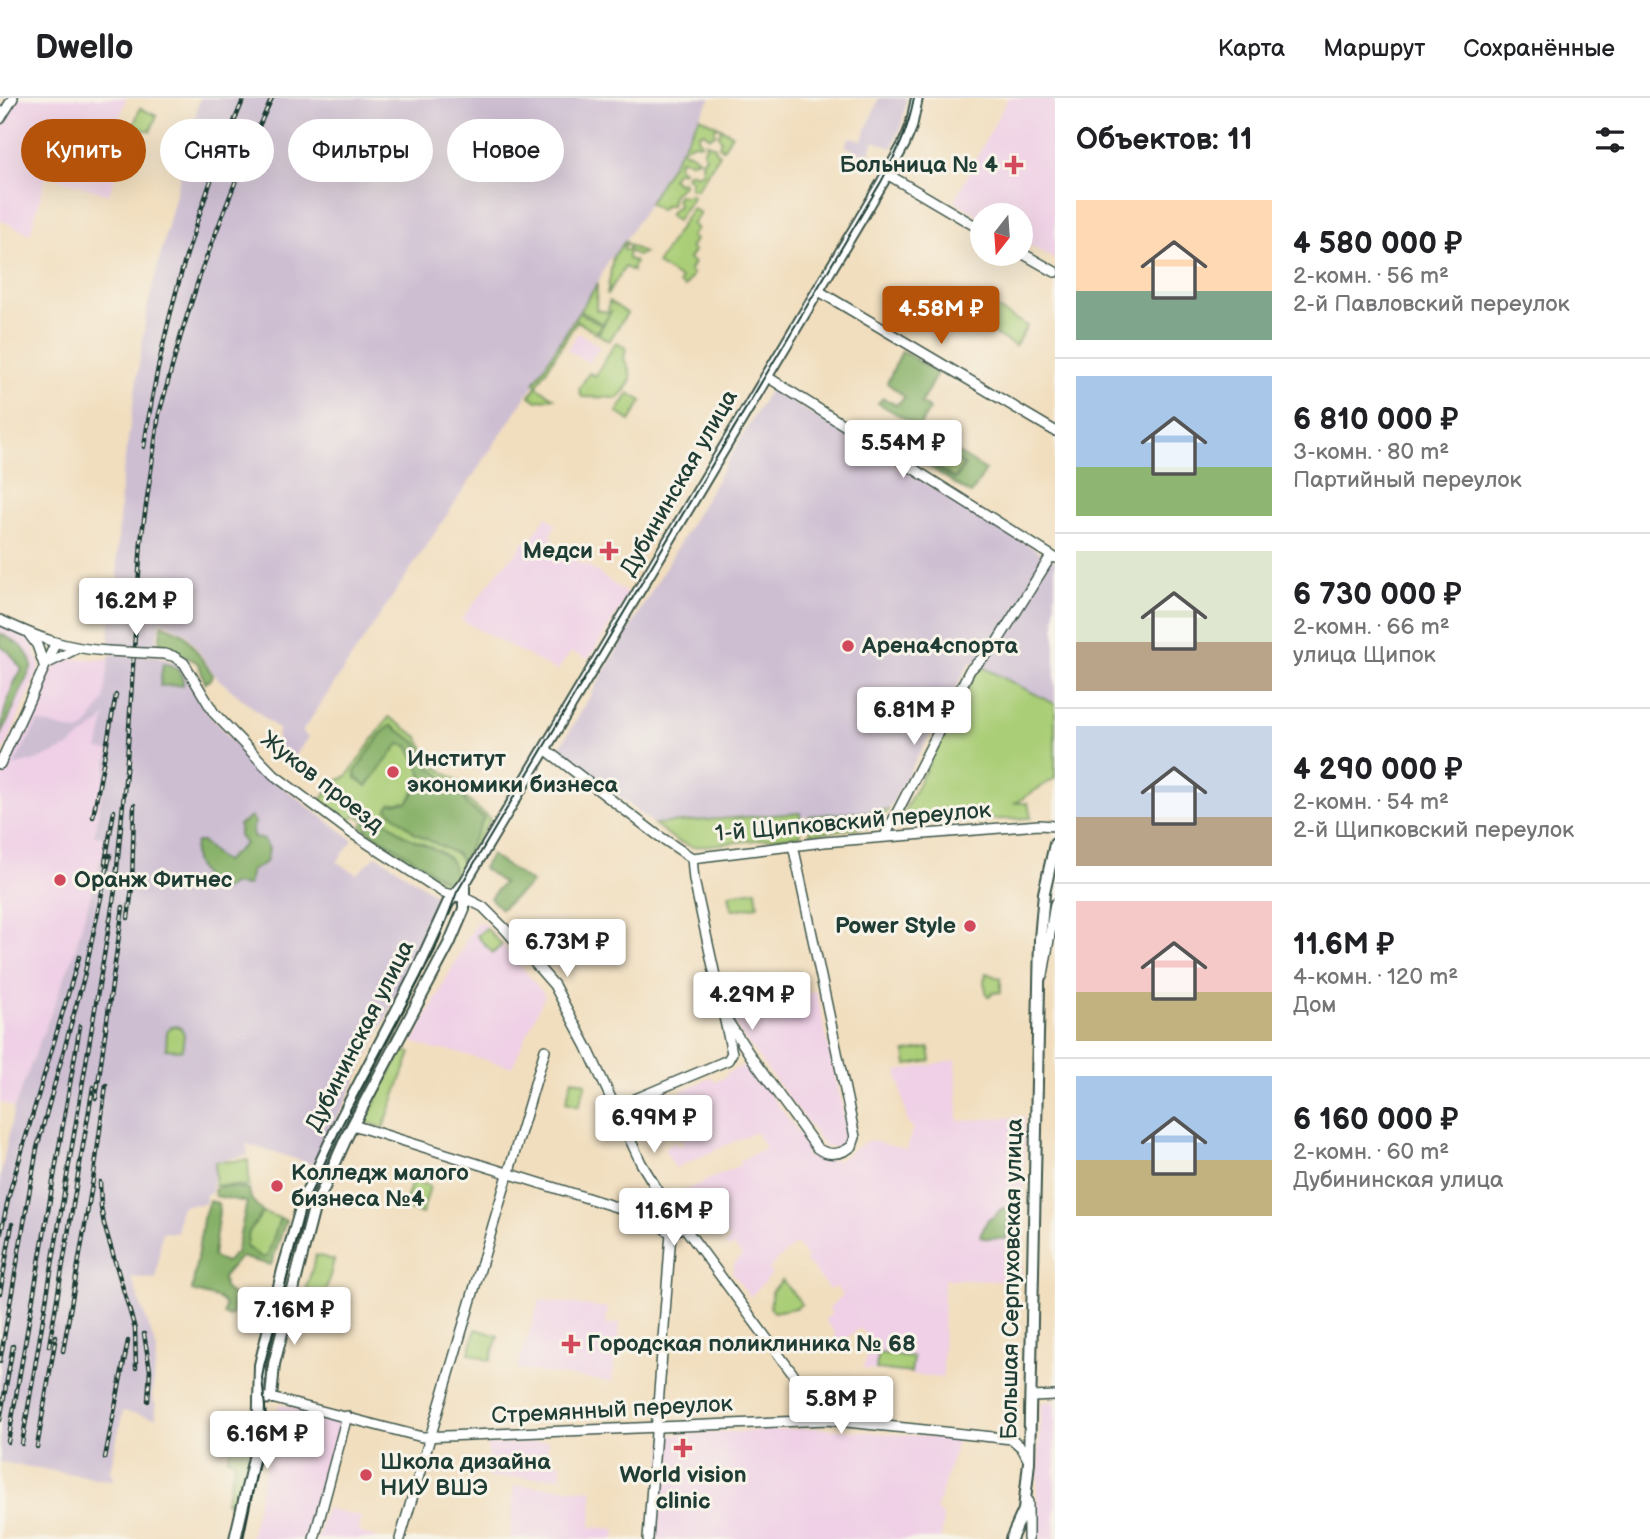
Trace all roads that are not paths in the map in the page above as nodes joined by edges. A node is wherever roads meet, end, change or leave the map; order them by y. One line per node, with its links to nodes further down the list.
1 (13, 98): 3 (street)
2 (916, 98): 4 (main road, Дубининская улица)
3 (0, 118)
4 (887, 174): 5 (street); 8 (main road, Дубининская улица)
5 (970, 223)
6 (1033, 259): 7 (street)
7 (1055, 272)
8 (817, 290): 9 (main road, Дубининская улица); 10 (street)
9 (766, 376): 11 (street); 17 (main road, Дубининская улица)
10 (1055, 431)
11 (1053, 557): 20 (street)
12 (0, 620): 13 (street, Жуков проезд)
13 (27, 633): 14 (street, Жуков проезд); 16 (street)
14 (55, 644): 15 (street, Жуков проезд); 16 (street)
15 (76, 649): 16 (street); 25 (street, Жуков проезд, bridge)
16 (44, 666): 18 (street)
17 (545, 749): 23 (street); 24 (main road, Дубининская улица)
18 (0, 764)
19 (1055, 826): 20 (street, 1-й Щипковский переулок)
20 (885, 836): 22 (street, 1-й Щипковский переулок)
21 (1055, 844): 28 (main road, Большая Серпуховская улица)
22 (793, 845): 23 (street, 1-й Щипковский переулок); 32 (street)
23 (692, 858): 29 (street, 1-й Щипковский переулок)
24 (464, 884): 25 (main road, Дубининская улица); 26 (main road, Дубининская улица)
25 (450, 896): 26 (street); 43 (main road, Дубининская улица)
26 (465, 898): 33 (street); 34 (main road, Дубининская улица)
27 (1055, 904): 28 (street, Большая Серпуховская улица)
28 (1038, 1016): 41 (main road, Большая Серпуховская улица)
29 (725, 1017): 31 (street, 1-й Щипковский переулок); 32 (street)
30 (545, 1050): 35 (street)
31 (731, 1056): 32 (street); 33 (street)
32 (754, 1061)
33 (614, 1108): 36 (street)
34 (353, 1125): 35 (street); 42 (main road, Дубининская улица)
35 (509, 1175): 37 (street); 47 (street)
36 (671, 1212): 37 (street); 38 (street)
37 (661, 1221): 39 (street)
38 (682, 1224): 39 (street); 45 (street)
39 (671, 1233): 46 (street)
40 (1055, 1396): 41 (street)
41 (1032, 1397): 48 (main road, Большая Серпуховская улица)
42 (271, 1398): 43 (main road); 44 (street, Стремянный переулок)
43 (259, 1399): 50 (main road, Дубининская улица)
44 (346, 1416): 47 (street, Стремянный переулок); 51 (street)
45 (827, 1420): 46 (street, Стремянный переулок); 48 (street, Стремянный переулок)
46 (656, 1428): 47 (street, Стремянный переулок); 53 (street)
47 (430, 1437): 52 (street)
48 (1029, 1462): 49 (main road, Большая Серпуховская улица)
49 (1027, 1493): 54 (main road, Большая Серпуховская улица); 55 (street)
50 (235, 1539)
51 (314, 1539)
52 (400, 1539)
53 (648, 1539)
54 (1011, 1539)
55 (1028, 1539)

